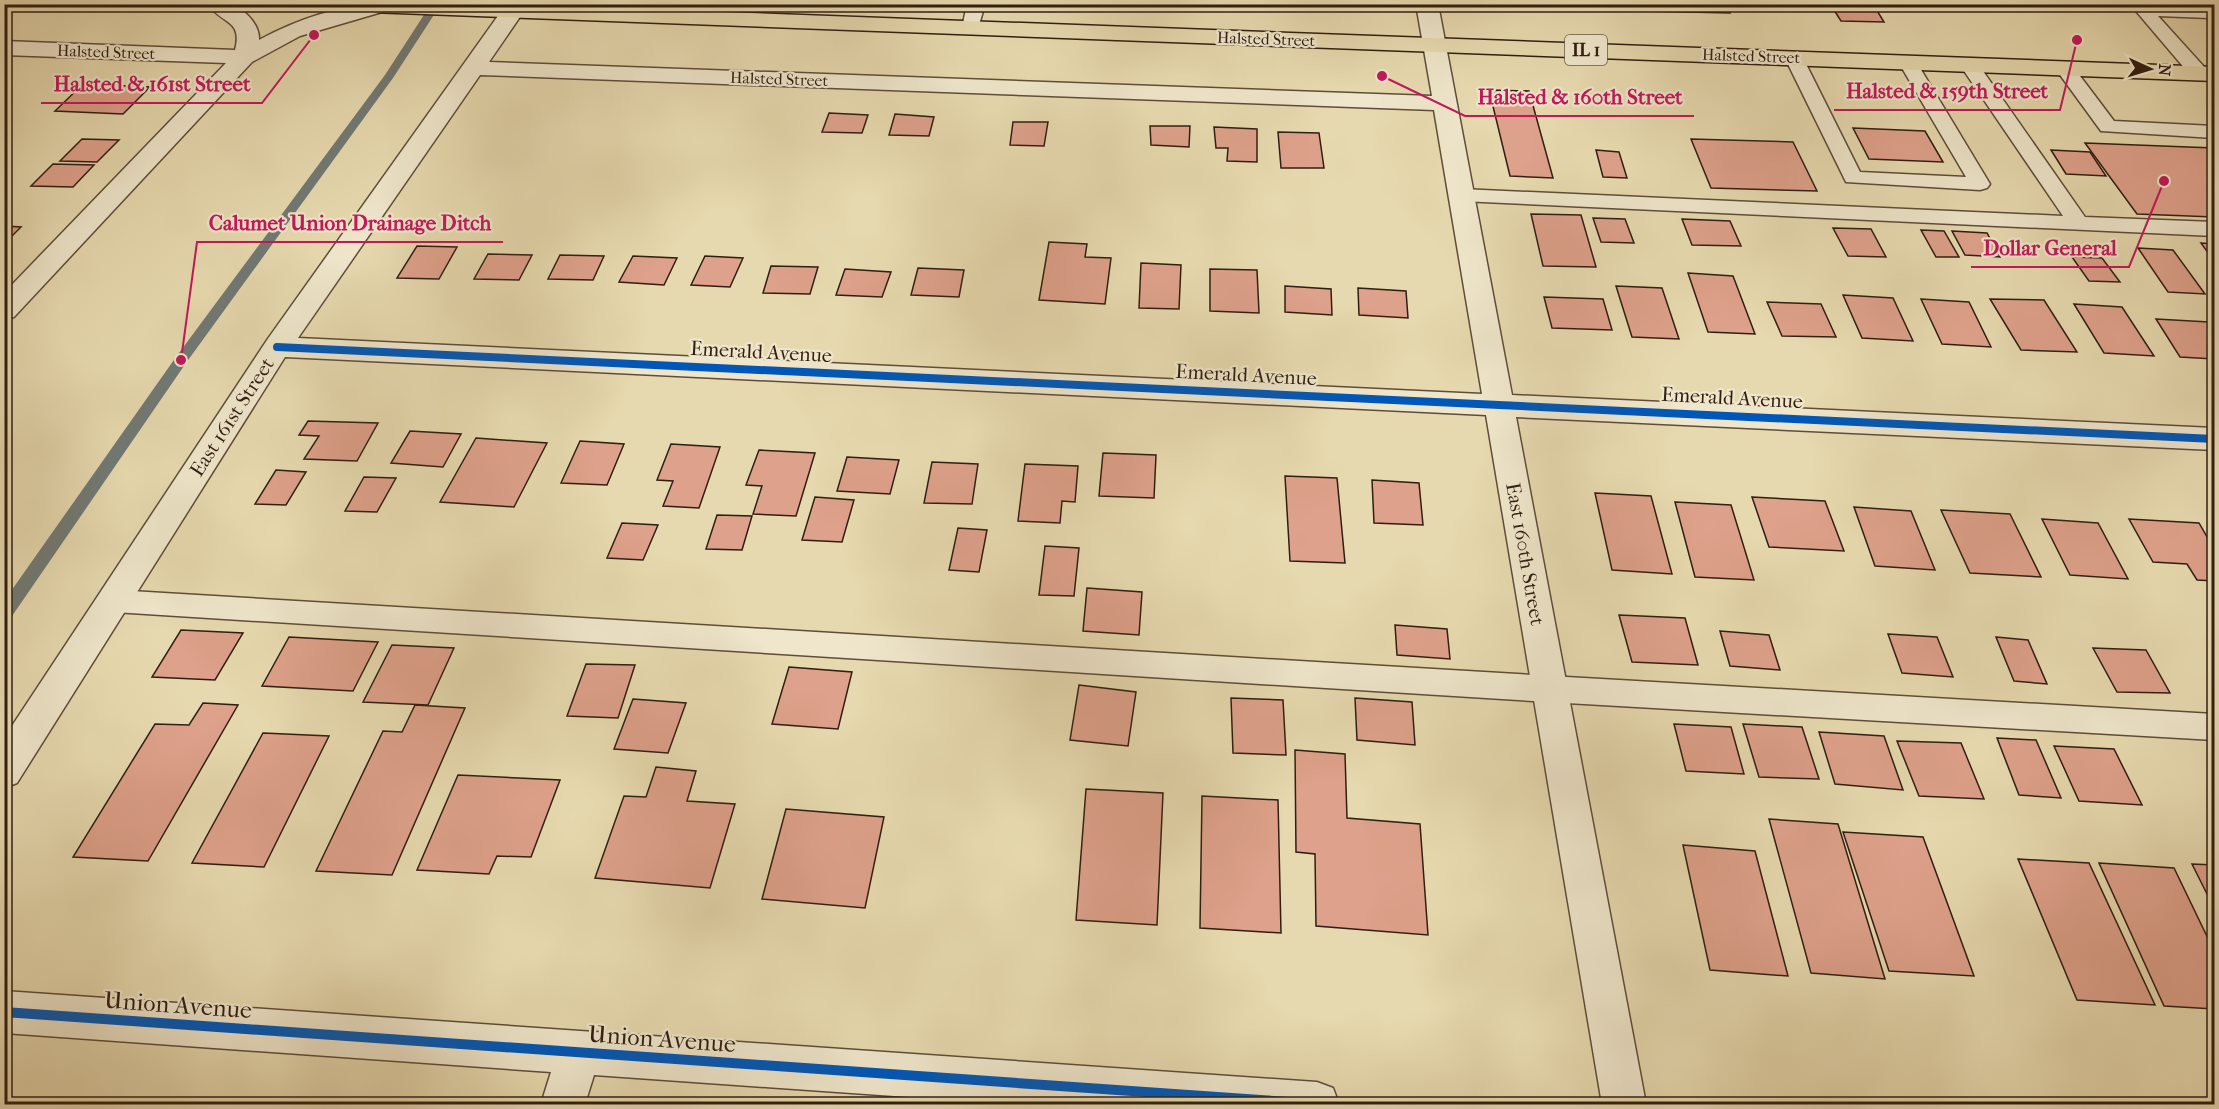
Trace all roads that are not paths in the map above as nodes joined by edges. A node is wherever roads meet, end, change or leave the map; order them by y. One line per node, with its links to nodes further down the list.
1 (218, 4): 13 (street)
2 (317, 4): 6 (main road, Halsted Street / IL 1)
3 (976, 4): 10 (lane)
4 (1427, 4): 11 (street, East 160th Street)
5 (2138, 4): 19 (lane)
6 (374, 7): 7 (main road, Halsted Street / IL 1); 13 (street)
7 (500, 9): 10 (main road, Halsted Street / IL 1); 17 (street, East 161st Street)
8 (2163, 12): 9 (lane)
9 (2213, 14)
10 (971, 28): 11 (main road, Halsted Street / IL 1)
11 (1434, 45): 14 (main road, Halsted Street / IL 1); 20 (street, East 160th Street)
12 (4, 48): 13 (street, Halsted Street)
13 (244, 57): 27 (street)
14 (1794, 58): 15 (main road, Halsted Street / IL 1); 21 (lane)
15 (1908, 63): 16 (main road, Halsted Street / IL 1); 22 (lane)
16 (1969, 65): 18 (main road, Halsted Street / IL 1); 25 (lane)
17 (473, 68): 20 (street, Halsted Street); 28 (street, East 161st Street)
18 (2064, 68): 19 (main road, Halsted Street / IL 1); 23 (lane)
19 (2207, 74)
20 (1444, 103): 24 (street, East 160th Street)
21 (1819, 109): 22 (lane); 22 (lane)
22 (1938, 114)
23 (2214, 132)
24 (1461, 195): 25 (lane); 29 (street, East 160th Street)
25 (2079, 223): 26 (lane)
26 (2214, 230)
27 (4, 310)
28 (277, 347): 29 (street, Emerald Avenue); 31 (street, East 161st Street)
29 (1499, 405): 30 (street, Emerald Avenue); 32 (street, East 160th Street)
30 (2214, 439)
31 (114, 601): 32 (lane); 34 (street, East 161st Street)
32 (1549, 689): 33 (lane); 39 (street, East 160th Street)
33 (2214, 727)
34 (4, 771)
35 (4, 1012): 36 (street, Union Avenue)
36 (580, 1052): 37 (street); 38 (street, Union Avenue)
37 (563, 1104)
38 (1317, 1104)
39 (1624, 1104)

